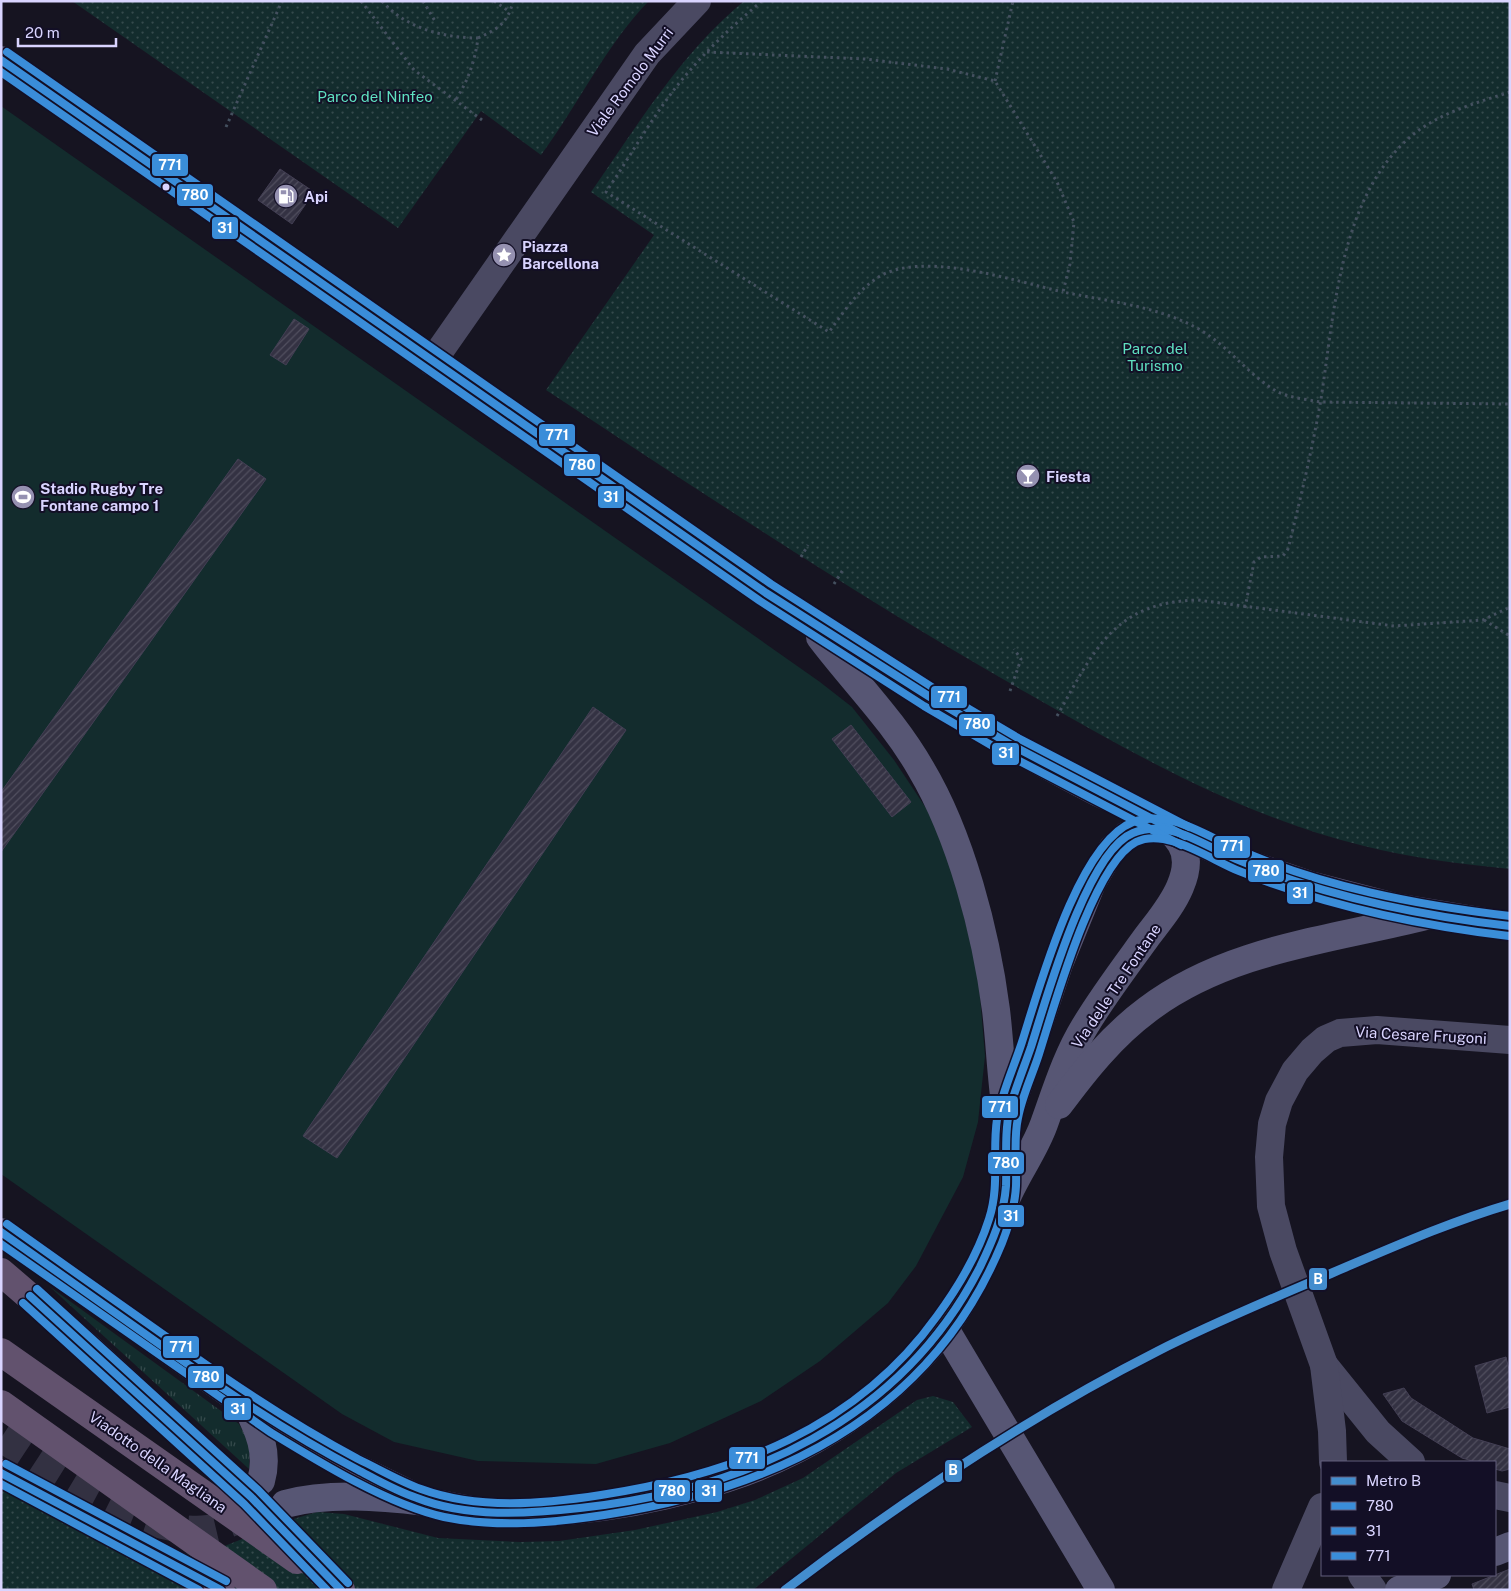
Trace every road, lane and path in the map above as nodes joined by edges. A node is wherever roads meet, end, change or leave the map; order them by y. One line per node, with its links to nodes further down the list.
1 (282, 1): 19 (path)
2 (361, 1): 17 (path)
3 (382, 1): 12 (path)
4 (423, 1): 11 (path)
5 (494, 1): 10 (path)
6 (513, 1): 10 (path)
7 (697, 1): 21 (street, Viale Romolo Murri)
8 (762, 1): 13 (path)
9 (1013, 1): 15 (path)
10 (510, 12): 12 (path)
11 (435, 21)
12 (478, 38): 17 (path)
13 (707, 52): 15 (path); 20 (path)
14 (1, 60): 21 (main road, Via delle Tre Fontane)
15 (995, 80): 20 (path)
16 (1510, 92): 22 (path)
17 (455, 102): 18 (path)
18 (482, 120)
19 (226, 127)
20 (1063, 292): 22 (path)
21 (432, 362): 31 (main road, Via delle Tre Fontane)
22 (1320, 402): 23 (path); 29 (path)
23 (1510, 404)
24 (808, 545): 25 (path)
25 (801, 557)
26 (844, 568): 27 (path)
27 (834, 584)
28 (1510, 607): 30 (path)
29 (1245, 608): 30 (path); 35 (path)
30 (1483, 620): 32 (path)
31 (809, 622): 36 (main road, Via delle Tre Fontane); 40 (main road)
32 (1510, 636)
33 (1014, 650): 34 (path)
34 (1010, 691)
35 (1057, 716)
36 (1168, 828): 37 (main road); 40 (main road, Via delle Tre Fontane); 41 (main road, Via delle Tre Fontane)
37 (1435, 914): 38 (main road); 41 (main road)
38 (1510, 926)
39 (1510, 1040): 47 (street, Via Cesare Frugoni)
40 (1007, 1119): 42 (main road, Via delle Tre Fontane)
41 (1043, 1126): 42 (main road, Via delle Tre Fontane)
42 (1004, 1202): 45 (main road, Via delle Tre Fontane)
43 (1, 1232): 49 (main road)
44 (1, 1272): 65 (highway, bridge)
45 (944, 1327): 56 (main road, Via delle Tre Fontane); 66 (main road)
46 (1, 1352): 65 (highway, Viadotto della Magliana, bridge)
47 (1324, 1365): 50 (street); 51 (street)
48 (1, 1404): 64 (highway, bridge)
49 (246, 1405): 53 (main road); 56 (main road)
50 (1333, 1461)
51 (1409, 1461)
52 (1, 1473): 63 (highway)
53 (261, 1481)
54 (1496, 1495): 55 (street)
55 (1510, 1498)
56 (427, 1502): 57 (main road)
57 (285, 1504)
58 (1321, 1509): 67 (street)
59 (1510, 1546): 60 (main road)
60 (1496, 1552)
61 (1363, 1576): 68 (street)
62 (1434, 1576): 69 (main road)
63 (221, 1590)
64 (263, 1590)
65 (340, 1590)
66 (1101, 1590)
67 (1286, 1590)
68 (1373, 1590)
69 (1399, 1590)

